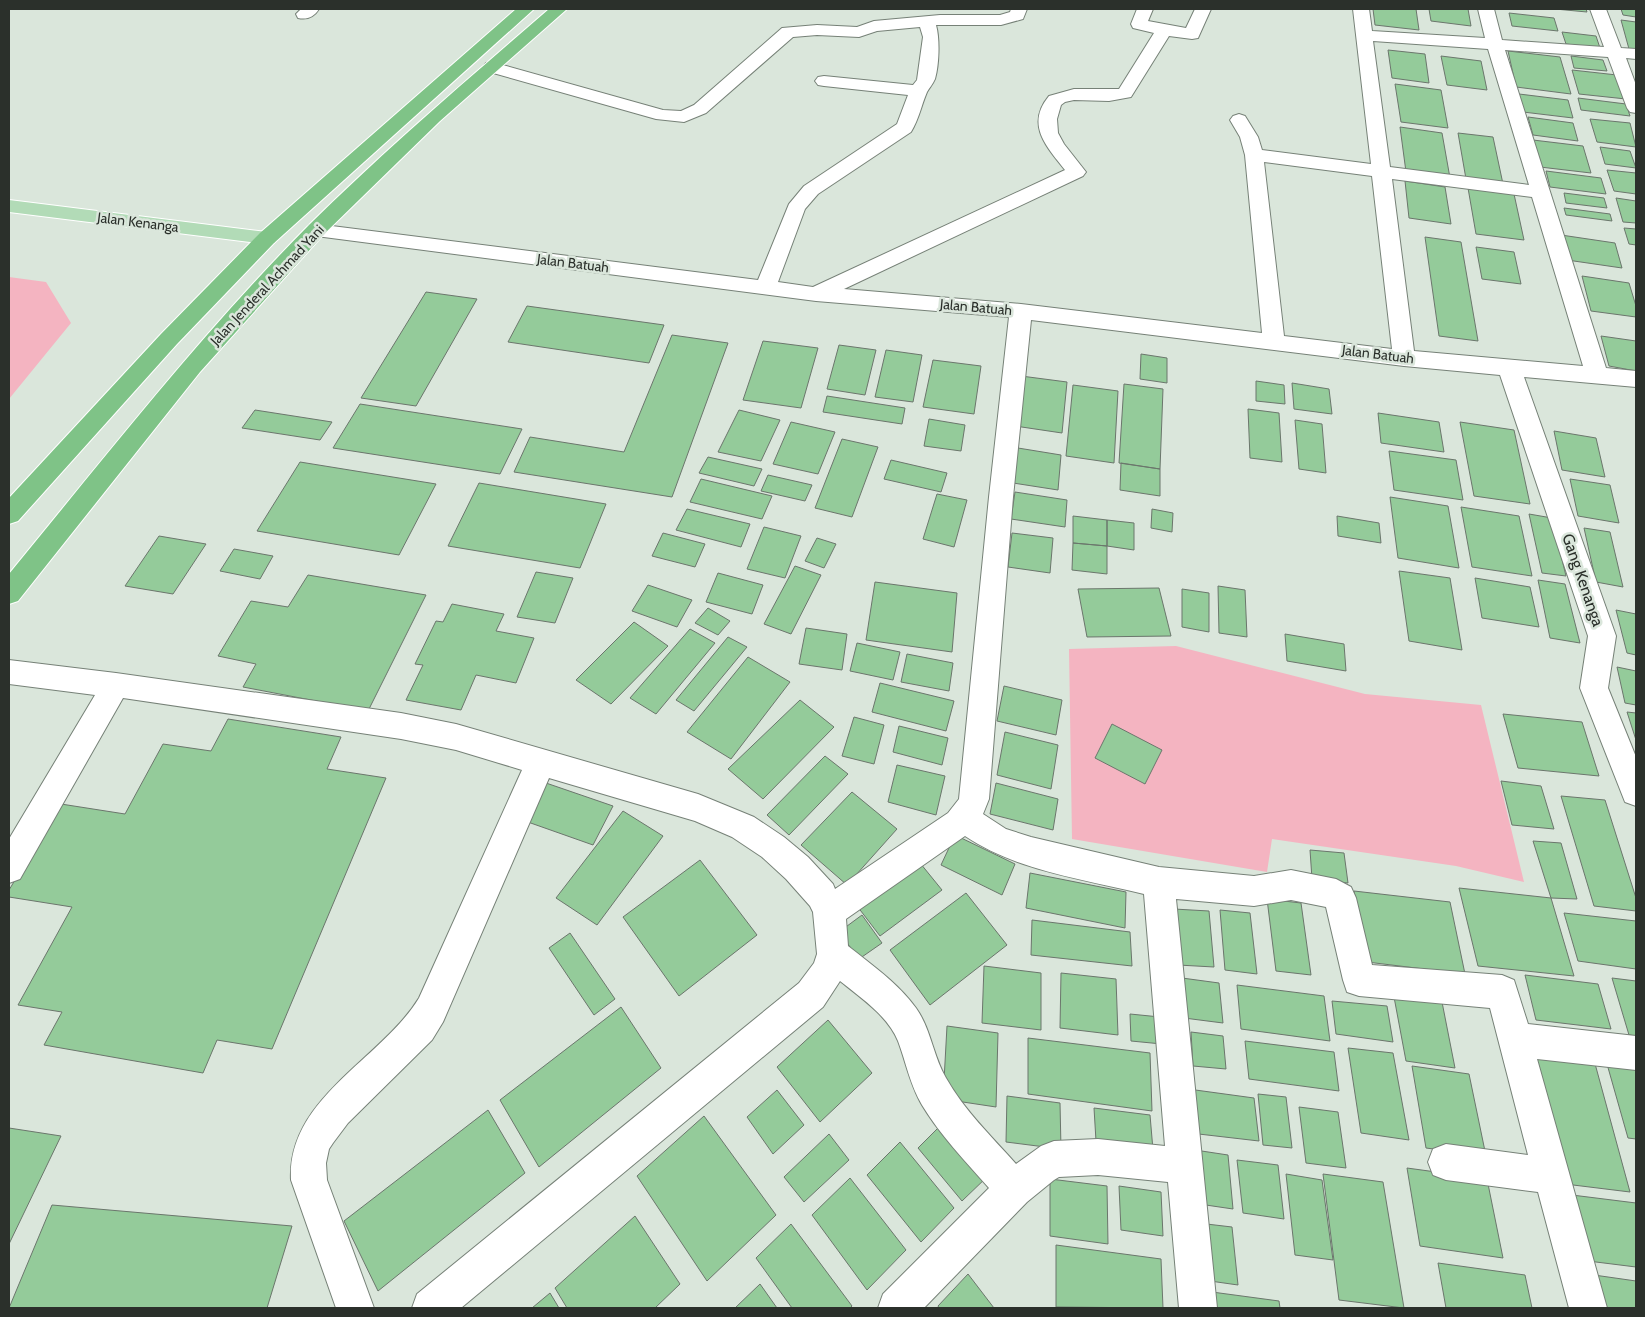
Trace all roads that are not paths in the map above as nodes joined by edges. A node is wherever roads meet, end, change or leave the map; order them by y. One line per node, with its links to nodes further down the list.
1 (526, 9): 29 (highway, Jalan Jenderal Achmad Yani)
2 (559, 9): 17 (highway, Jalan Jenderal Achmad Yani)
3 (1019, 9): 10 (street)
4 (1144, 9): 12 (street)
5 (1203, 9): 12 (street)
6 (1361, 9): 13 (street)
7 (1486, 9): 14 (street)
8 (1598, 9): 15 (street)
9 (831, 16): 11 (street)
10 (933, 17): 11 (street); 19 (street)
11 (817, 30): 17 (street)
12 (1164, 30): 24 (street)
13 (1363, 35): 14 (street); 25 (street)
14 (1495, 44): 15 (street); 26 (street)
15 (1614, 52): 16 (street); 20 (street)
16 (1636, 54)
17 (492, 67): 28 (highway, Jalan Jenderal Achmad Yani)
18 (824, 81): 19 (street)
19 (918, 91): 30 (street)
20 (1636, 108)
21 (1239, 120): 22 (street)
22 (1254, 156): 25 (street); 33 (street)
23 (1093, 160): 24 (street)
24 (1076, 172): 31 (street)
25 (1382, 173): 26 (street); 34 (street)
26 (1540, 192): 36 (street)
27 (9, 206): 29 (main road, Jalan Kenanga)
28 (316, 230): 30 (street, Jalan Batuah); 39 (highway, Jalan Jenderal Achmad Yani)
29 (268, 238): 38 (highway, Jalan Jenderal Achmad Yani)
30 (765, 288): 31 (street, Jalan Batuah)
31 (816, 294): 32 (street, Jalan Batuah)
32 (1021, 311): 33 (street, Jalan Batuah); 44 (street)
33 (1274, 341): 34 (street, Jalan Batuah)
34 (1404, 358): 35 (street, Jalan Batuah)
35 (1508, 367): 36 (street, Jalan Batuah); 43 (street, Gang Kenanga)
36 (1597, 375): 37 (street, Jalan Batuah)
37 (1636, 379)
38 (9, 514)
39 (9, 594)
40 (9, 672): 41 (street)
41 (116, 685): 42 (street); 45 (street)
42 (542, 762): 47 (street); 55 (street)
43 (1636, 792)
44 (964, 818): 46 (street); 47 (street)
45 (9, 868)
46 (1159, 882): 49 (street); 52 (street)
47 (829, 912): 48 (street)
48 (833, 954): 54 (street); 56 (street)
49 (1514, 1040): 50 (street); 53 (street)
50 (1636, 1053)
51 (1446, 1162): 53 (street)
52 (1185, 1166): 54 (street); 58 (street)
53 (1552, 1176): 59 (street)
54 (1014, 1189): 57 (street)
55 (355, 1308)
56 (431, 1308)
57 (897, 1308)
58 (1198, 1308)
59 (1588, 1308)

